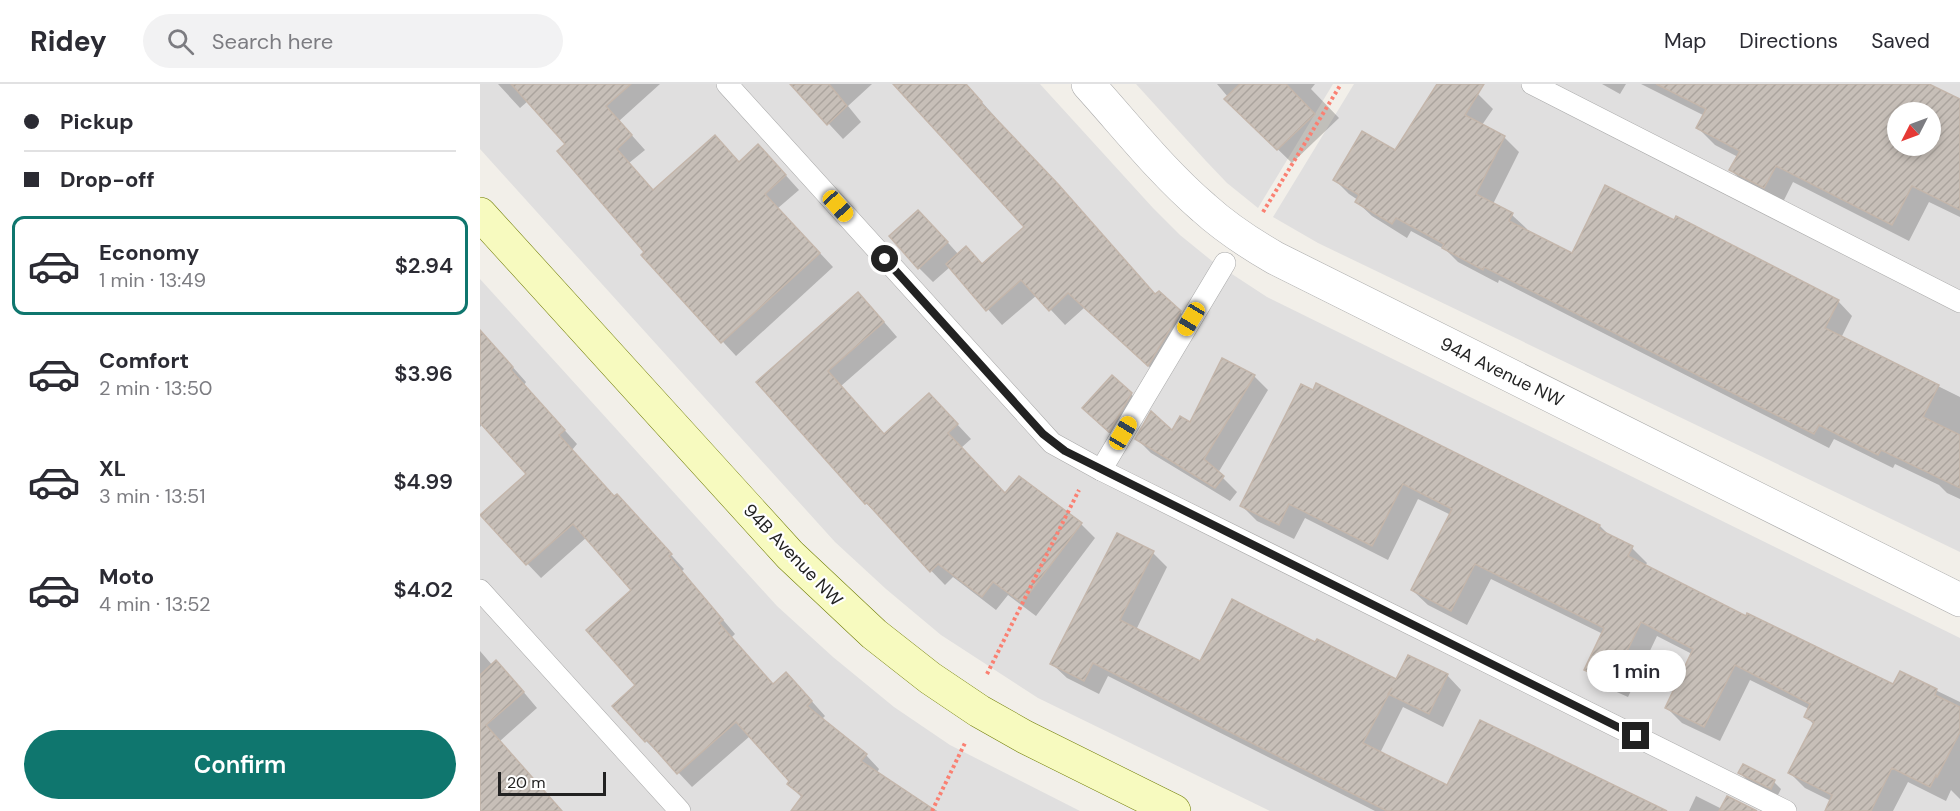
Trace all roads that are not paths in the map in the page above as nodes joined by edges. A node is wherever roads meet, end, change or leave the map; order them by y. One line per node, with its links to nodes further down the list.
1 (727, 84): 7 (lane)
2 (1088, 84): 9 (street, 94A Avenue NW)
3 (1532, 84): 6 (lane)
4 (480, 214): 11 (street, 94B Avenue NW)
5 (1225, 263): 7 (lane)
6 (1960, 302)
7 (1101, 470): 12 (lane)
8 (480, 590): 10 (lane)
9 (1960, 600)
10 (680, 811)
11 (1174, 811)
12 (1786, 811)

